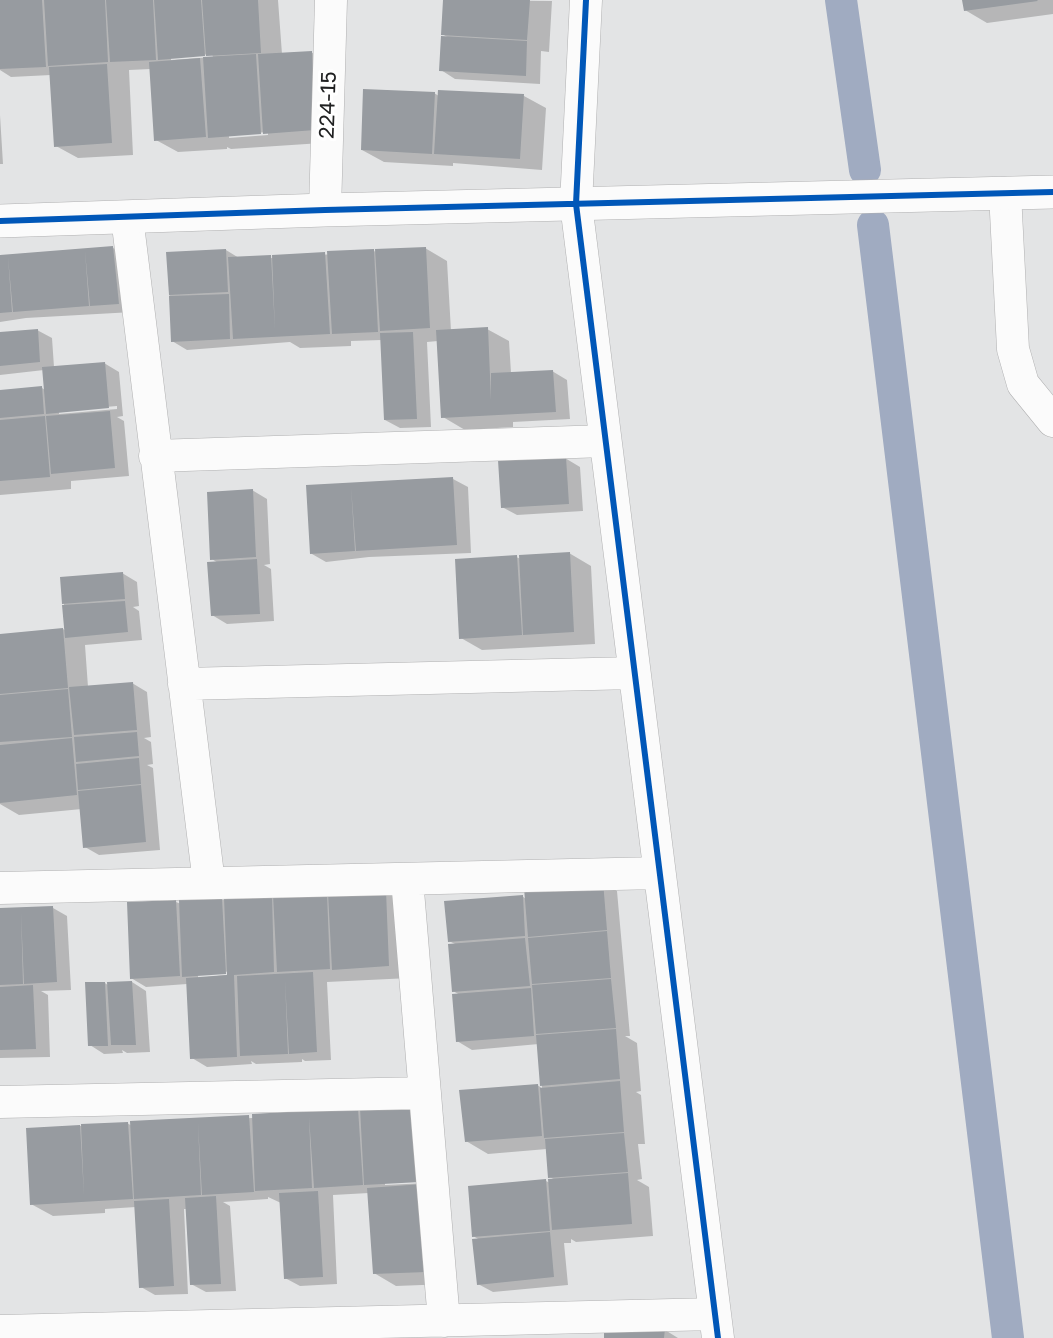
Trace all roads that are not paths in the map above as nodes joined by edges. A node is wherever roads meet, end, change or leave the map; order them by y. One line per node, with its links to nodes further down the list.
1 (331, 0): 6 (street, 224-15)
2 (586, 0): 5 (street)
3 (1053, 192): 4 (street)
4 (1005, 193): 5 (street); 9 (street)
5 (576, 204): 6 (street); 10 (street)
6 (325, 210): 7 (street)
7 (127, 216): 8 (street); 11 (street)
8 (0, 221)
9 (1053, 421)
10 (605, 441): 11 (street); 12 (street)
11 (155, 456): 13 (street)
12 (634, 673): 13 (street); 14 (street)
13 (184, 684): 16 (street)
14 (659, 873): 15 (street); 21 (street)
15 (407, 879): 16 (street); 18 (street)
16 (209, 883): 17 (street)
17 (0, 888)
18 (425, 1093): 19 (street); 20 (street)
19 (0, 1102)
20 (444, 1321): 21 (street); 22 (street)
21 (717, 1326)
22 (0, 1331)

